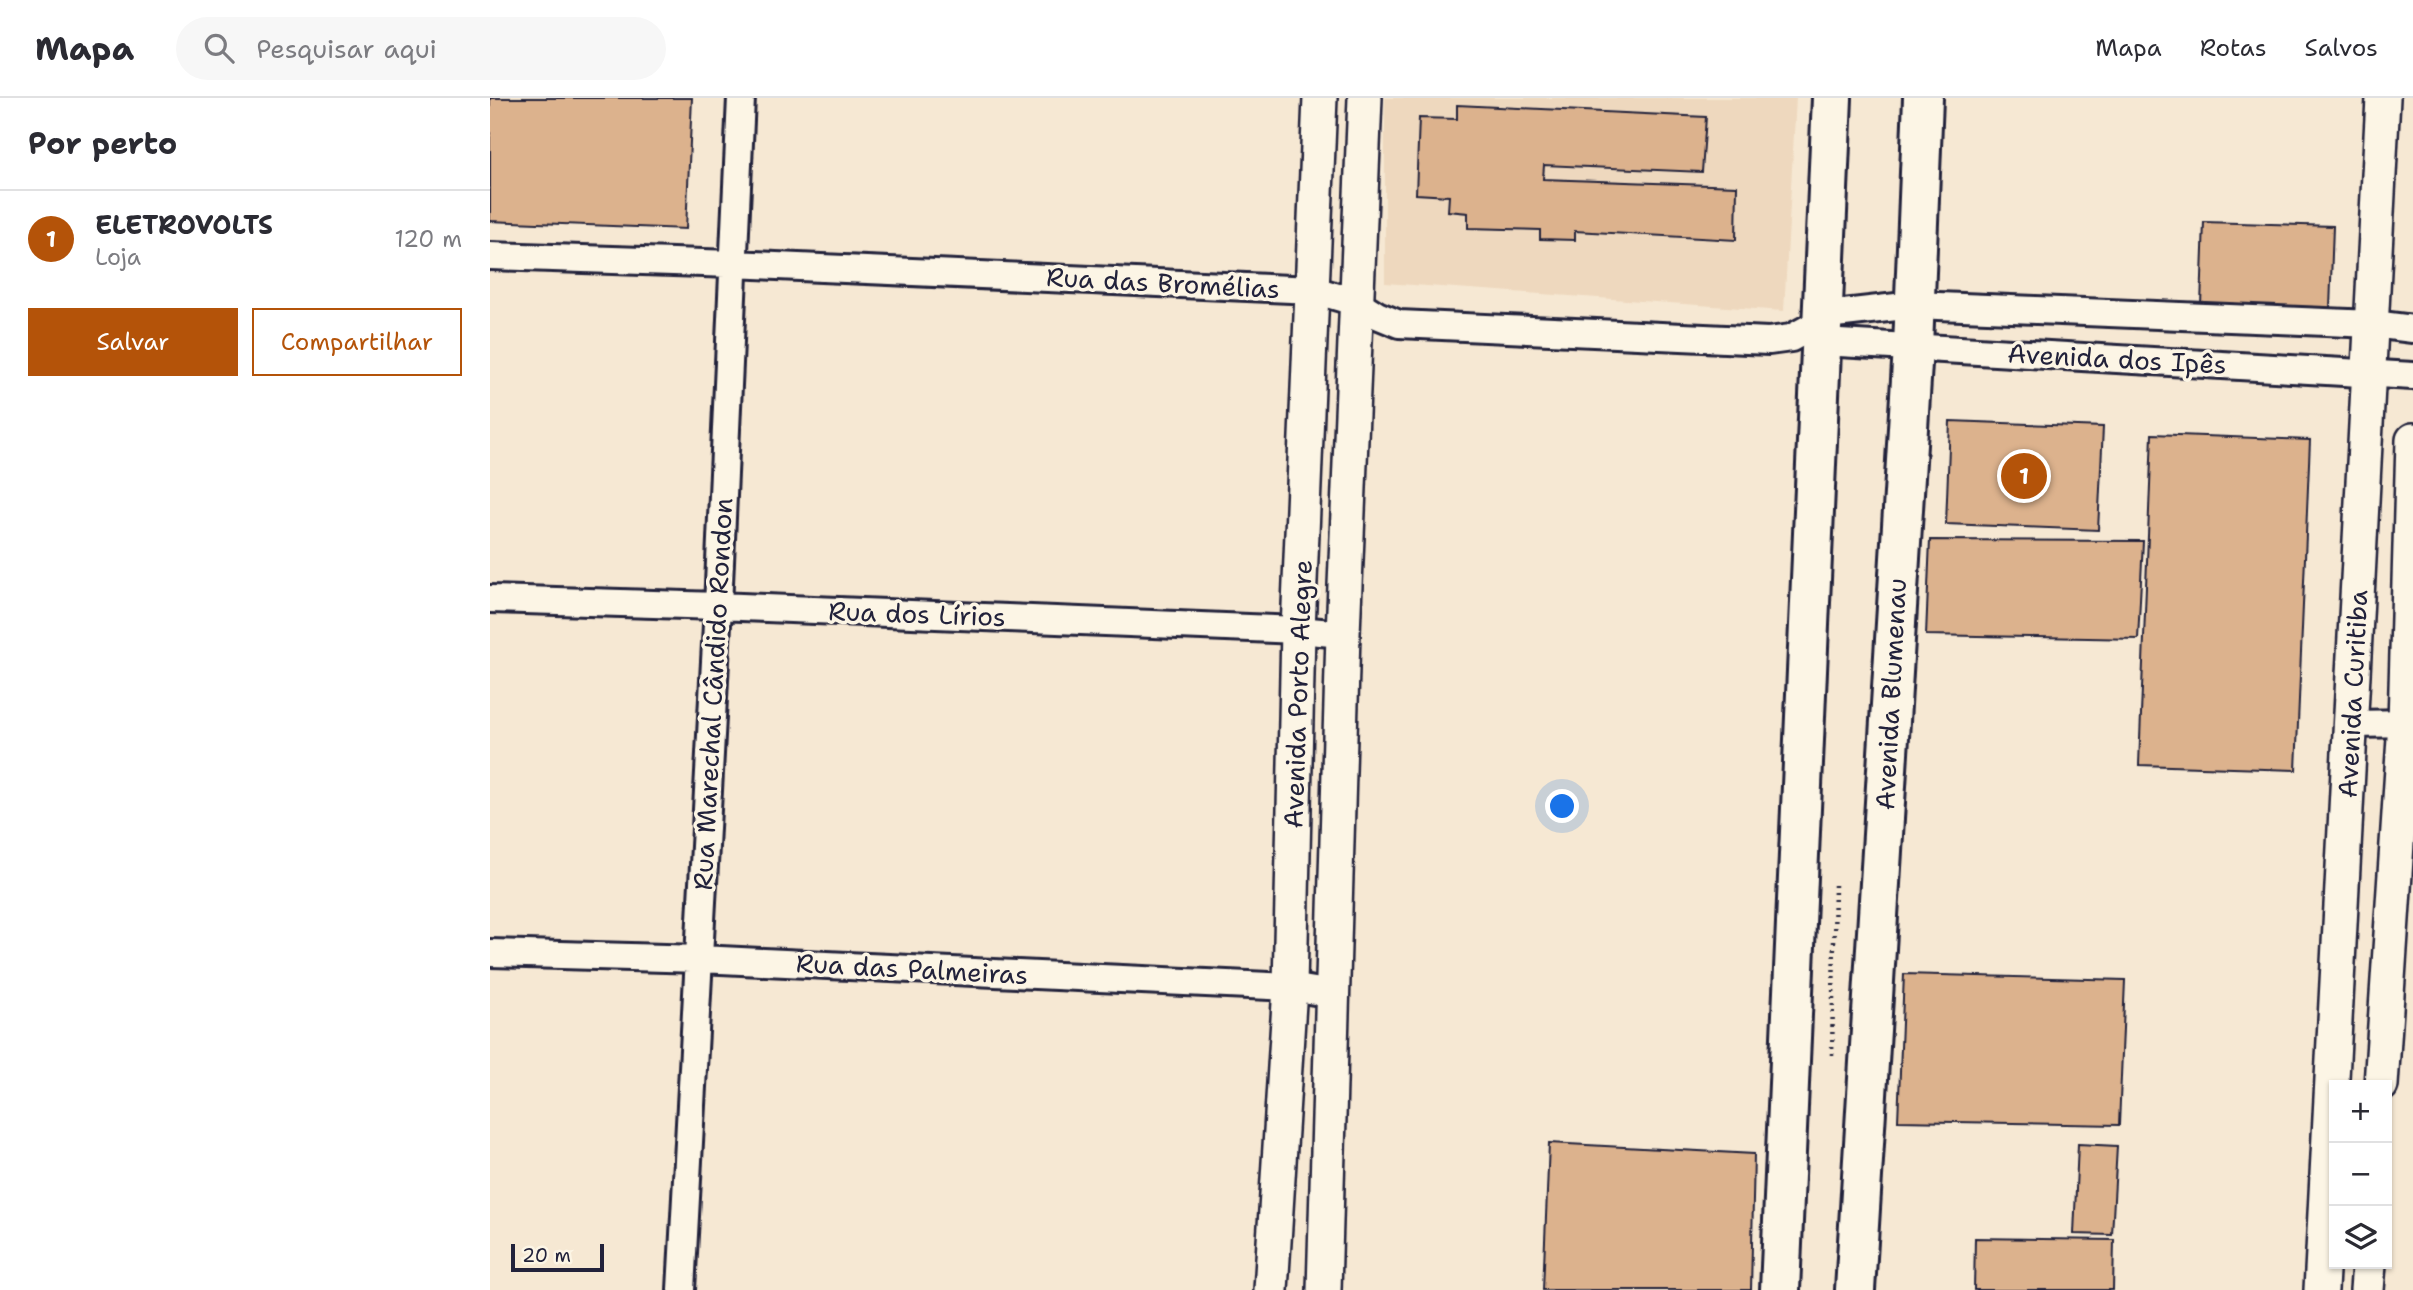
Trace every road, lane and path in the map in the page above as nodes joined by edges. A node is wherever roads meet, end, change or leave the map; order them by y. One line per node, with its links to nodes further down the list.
1 (741, 98): 8 (street, Rua Marechal Cândido Rondon)
2 (1320, 98): 9 (street, Avenida Porto Alegre)
3 (1365, 98): 10 (street, Avenida Porto Alegre)
4 (1832, 98): 14 (main road)
5 (1923, 98): 11 (main road, Avenida Blumenau)
6 (2383, 98): 12 (street, Avenida Curitiba)
7 (490, 256): 8 (street, Rua das Bromélias)
8 (733, 264): 9 (street, Rua das Bromélias); 20 (street, Rua Marechal Cândido Rondon)
9 (1314, 290): 10 (street, Rua das Bromélias); 21 (street, Avenida Porto Alegre)
10 (1358, 303): 14 (street, Rua das Bromélias); 22 (street, Avenida Porto Alegre)
11 (1914, 305): 12 (street, Avenida dos Ipês); 14 (street, Avenida dos Ipês); 15 (main road, Avenida Blumenau)
12 (2373, 324): 13 (street, Avenida dos Ipês); 16 (street, Avenida Curitiba)
13 (2413, 328)
14 (1823, 330): 15 (street, Avenida dos Ipês); 34 (main road)
15 (1913, 347): 16 (street, Avenida dos Ipês); 35 (main road, Avenida Blumenau)
16 (2369, 374): 17 (street, Avenida dos Ipês); 24 (street, Avenida Curitiba)
17 (2413, 376)
18 (2413, 440): 23 (street, Avenida Curitiba)
19 (490, 599): 20 (street, Rua dos Lírios)
20 (718, 606): 21 (street, Rua dos Lírios); 26 (street, Rua Marechal Cândido Rondon)
21 (1298, 630): 22 (street, Rua dos Lírios); 27 (street, Avenida Porto Alegre)
22 (1343, 634): 28 (street, Avenida Porto Alegre)
23 (2409, 723): 24 (street); 29 (street, Avenida Curitiba)
24 (2352, 724): 36 (street, Avenida Curitiba)
25 (490, 953): 26 (street, Rua das Palmeiras)
26 (700, 959): 27 (street, Rua das Palmeiras); 31 (street, Rua Marechal Cândido Rondon)
27 (1290, 987): 28 (street, Rua das Palmeiras); 32 (street, Avenida Porto Alegre)
28 (1333, 994): 33 (street, Avenida Porto Alegre)
29 (2381, 1080)
30 (2369, 1269): 37 (street)
31 (681, 1290)
32 (1270, 1290)
33 (1324, 1290)
34 (1780, 1290)
35 (1855, 1290)
36 (2321, 1290)
37 (2367, 1290)

